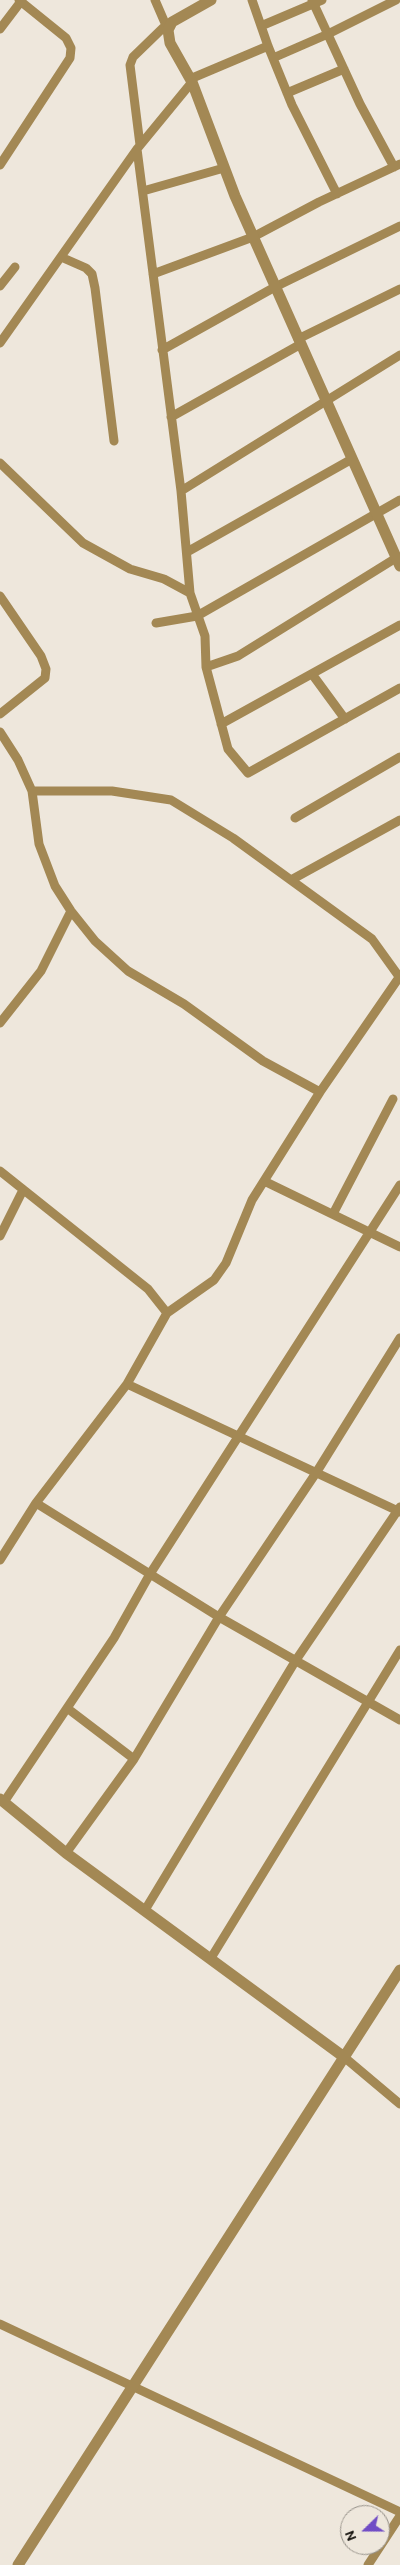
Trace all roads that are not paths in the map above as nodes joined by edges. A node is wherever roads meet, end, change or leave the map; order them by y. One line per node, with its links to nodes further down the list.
1 (155, 0): 8 (street)
2 (211, 0): 8 (street)
3 (252, 0): 7 (street)
4 (396, 0): 10 (street)
5 (21, 1): 9 (street); 17 (street)
6 (316, 1): 7 (street); 10 (street)
7 (261, 26): 11 (street)
8 (167, 27): 14 (street); 16 (street)
9 (0, 29)
10 (328, 34): 12 (street); 13 (street)
11 (268, 46): 12 (street); 14 (street)
12 (273, 58): 15 (street)
13 (344, 69): 15 (street); 18 (street)
14 (191, 81): 16 (street); 19 (street)
15 (287, 92): 21 (street)
16 (139, 147): 20 (street); 24 (street)
17 (0, 165)
18 (397, 165): 21 (street)
19 (224, 168): 20 (street); 23 (street)
20 (143, 192): 26 (street)
21 (337, 194): 23 (street)
22 (400, 226): 28 (street)
23 (253, 237): 26 (street); 28 (street)
24 (61, 257): 31 (street); 36 (street)
25 (15, 267): 27 (street)
26 (153, 274): 32 (street)
27 (0, 286)
28 (275, 287): 30 (street); 32 (street)
29 (400, 289): 30 (street)
30 (300, 342): 34 (street); 35 (street)
31 (0, 343)
32 (162, 350): 35 (street)
33 (400, 355): 34 (street)
34 (326, 401): 37 (street); 39 (street)
35 (171, 418): 39 (street)
36 (114, 441)
37 (352, 459): 41 (street); 42 (street)
38 (0, 463): 44 (street)
39 (181, 491): 42 (street)
40 (400, 500): 41 (street)
41 (376, 514): 43 (street); 46 (street)
42 (187, 552): 44 (street)
43 (399, 564): 49 (street)
44 (190, 592): 46 (street)
45 (0, 596): 52 (street)
46 (197, 616): 47 (street); 49 (street)
47 (156, 623)
48 (400, 625): 50 (street)
49 (206, 667): 54 (street)
50 (312, 674): 53 (street); 54 (street)
51 (400, 688): 53 (street)
52 (0, 714)
53 (345, 719): 54 (street)
54 (221, 724)
55 (0, 732): 57 (street)
56 (400, 757): 58 (street)
57 (32, 791): 60 (street); 61 (street)
58 (295, 818)
59 (400, 820): 60 (street)
60 (291, 880): 62 (street)
61 (71, 911): 63 (street); 64 (street)
62 (400, 977): 64 (street)
63 (0, 1023)
64 (320, 1092): 67 (street)
65 (393, 1100): 70 (street)
66 (0, 1171): 69 (street)
67 (264, 1181): 70 (street); 74 (street)
68 (400, 1185): 71 (street)
69 (23, 1190): 72 (street); 74 (street)
70 (333, 1214): 71 (street)
71 (370, 1232): 73 (street); 77 (street)
72 (0, 1236)
73 (400, 1246)
74 (167, 1313): 76 (street)
75 (400, 1338): 78 (street)
76 (127, 1384): 77 (street); 79 (street)
77 (240, 1438): 78 (street); 83 (street)
78 (316, 1473): 80 (street); 84 (street)
79 (36, 1503): 81 (street); 83 (street)
80 (399, 1510): 86 (street)
81 (3, 1550): 82 (street)
82 (0, 1560)
83 (150, 1574): 84 (street); 88 (street)
84 (219, 1617): 86 (street); 90 (street)
85 (400, 1650): 87 (street)
86 (296, 1660): 87 (street); 93 (street)
87 (368, 1702): 89 (street); 94 (street)
88 (67, 1708): 90 (street); 91 (street)
89 (400, 1720)
90 (134, 1759): 92 (street)
91 (2, 1801): 92 (street)
92 (66, 1853): 93 (street)
93 (145, 1910): 94 (street)
94 (211, 1958): 96 (street)
95 (400, 1970): 96 (street)
96 (344, 2057): 97 (street); 99 (street)
97 (400, 2104)
98 (0, 2324): 99 (street)
99 (132, 2388): 100 (street); 102 (street)
100 (400, 2512)
101 (400, 2516): 103 (street)
102 (18, 2565)
103 (368, 2565)

